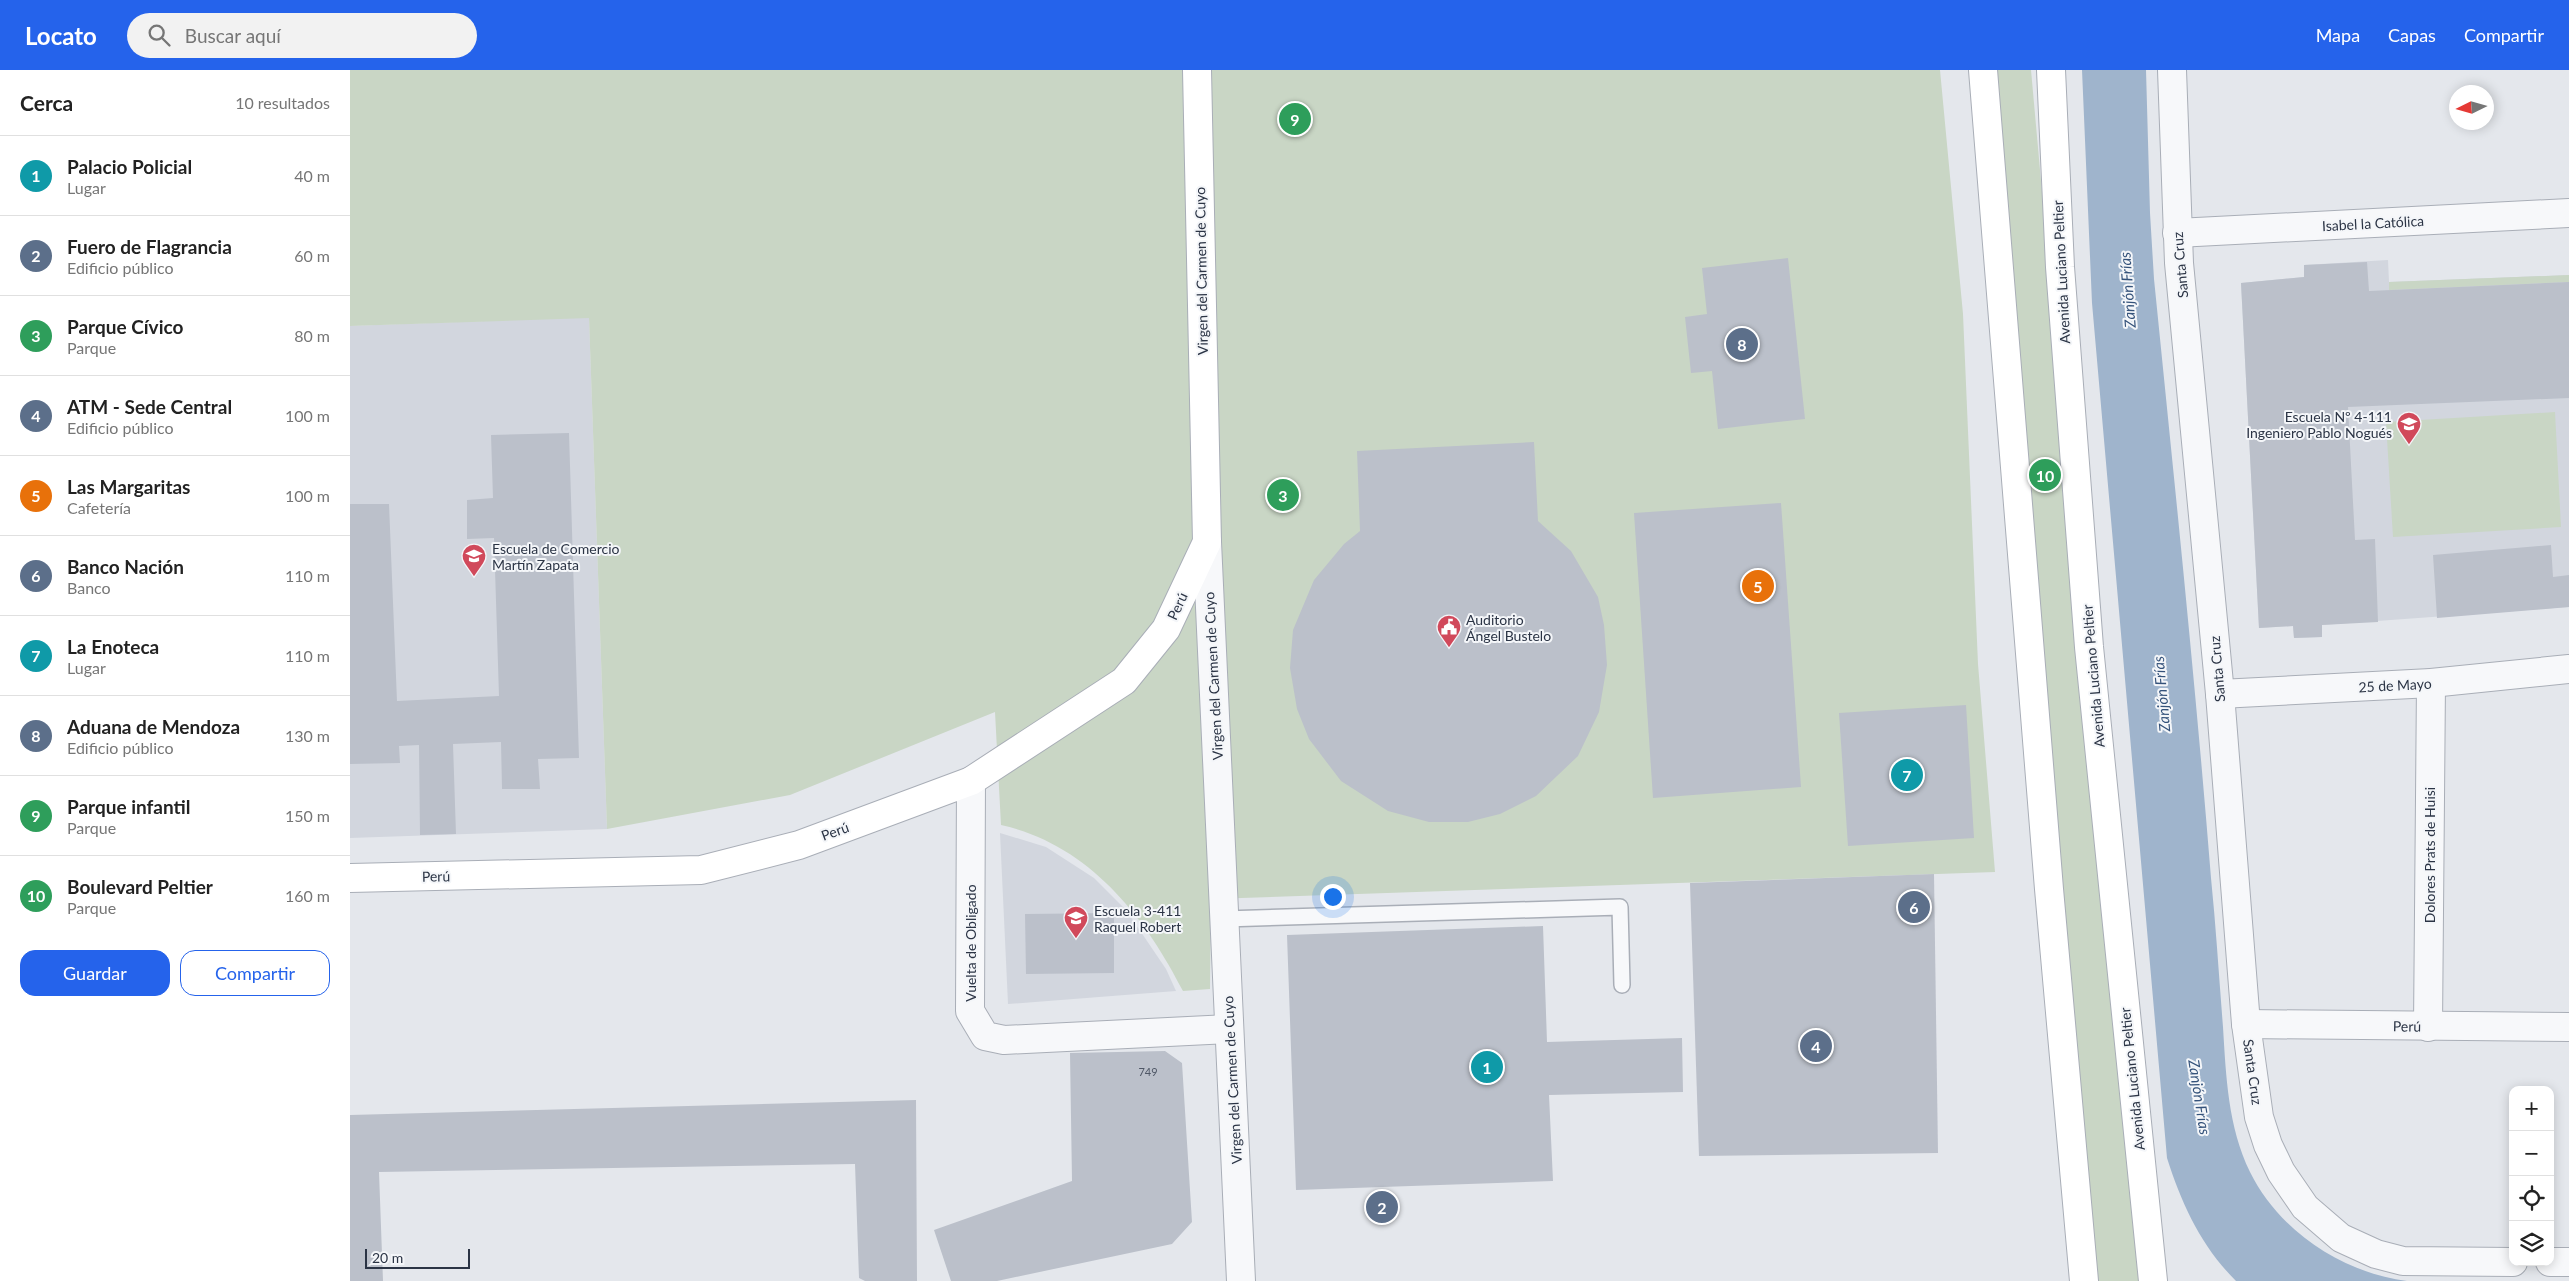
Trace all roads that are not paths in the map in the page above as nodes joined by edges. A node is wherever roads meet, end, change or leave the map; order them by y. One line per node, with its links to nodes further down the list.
1 (1197, 70): 7 (main road, Virgen del Carmen de Cuyo)
2 (1983, 70): 23 (main road)
3 (2051, 70): 24 (main road, Avenida Luciano Peltier)
4 (2172, 70): 6 (street, Santa Cruz)
5 (2569, 213): 6 (street, Isabel la Católica)
6 (2177, 233): 10 (street, Santa Cruz)
7 (1207, 542): 11 (main road, Perú); 13 (street, Virgen del Carmen de Cuyo)
8 (2569, 669): 9 (street, 25 de Mayo)
9 (2431, 683): 10 (street, 25 de Mayo); 16 (street, Dolores Prats de Huisi)
10 (2220, 694): 15 (street, Santa Cruz)
11 (971, 781): 12 (main road, Perú); 18 (street, Vuelta de Obligado)
12 (350, 878)
13 (1224, 919): 14 (lane); 18 (street, Virgen del Carmen de Cuyo)
14 (1622, 985)
15 (2246, 1024): 16 (street, Perú); 19 (street, Santa Cruz)
16 (2428, 1026): 17 (street, Perú)
17 (2569, 1027)
18 (1229, 1028): 22 (street, Virgen del Carmen de Cuyo)
19 (2509, 1262)
20 (2554, 1262): 21 (street)
21 (2569, 1262)
22 (1241, 1281)
23 (2084, 1281)
24 (2153, 1281)

